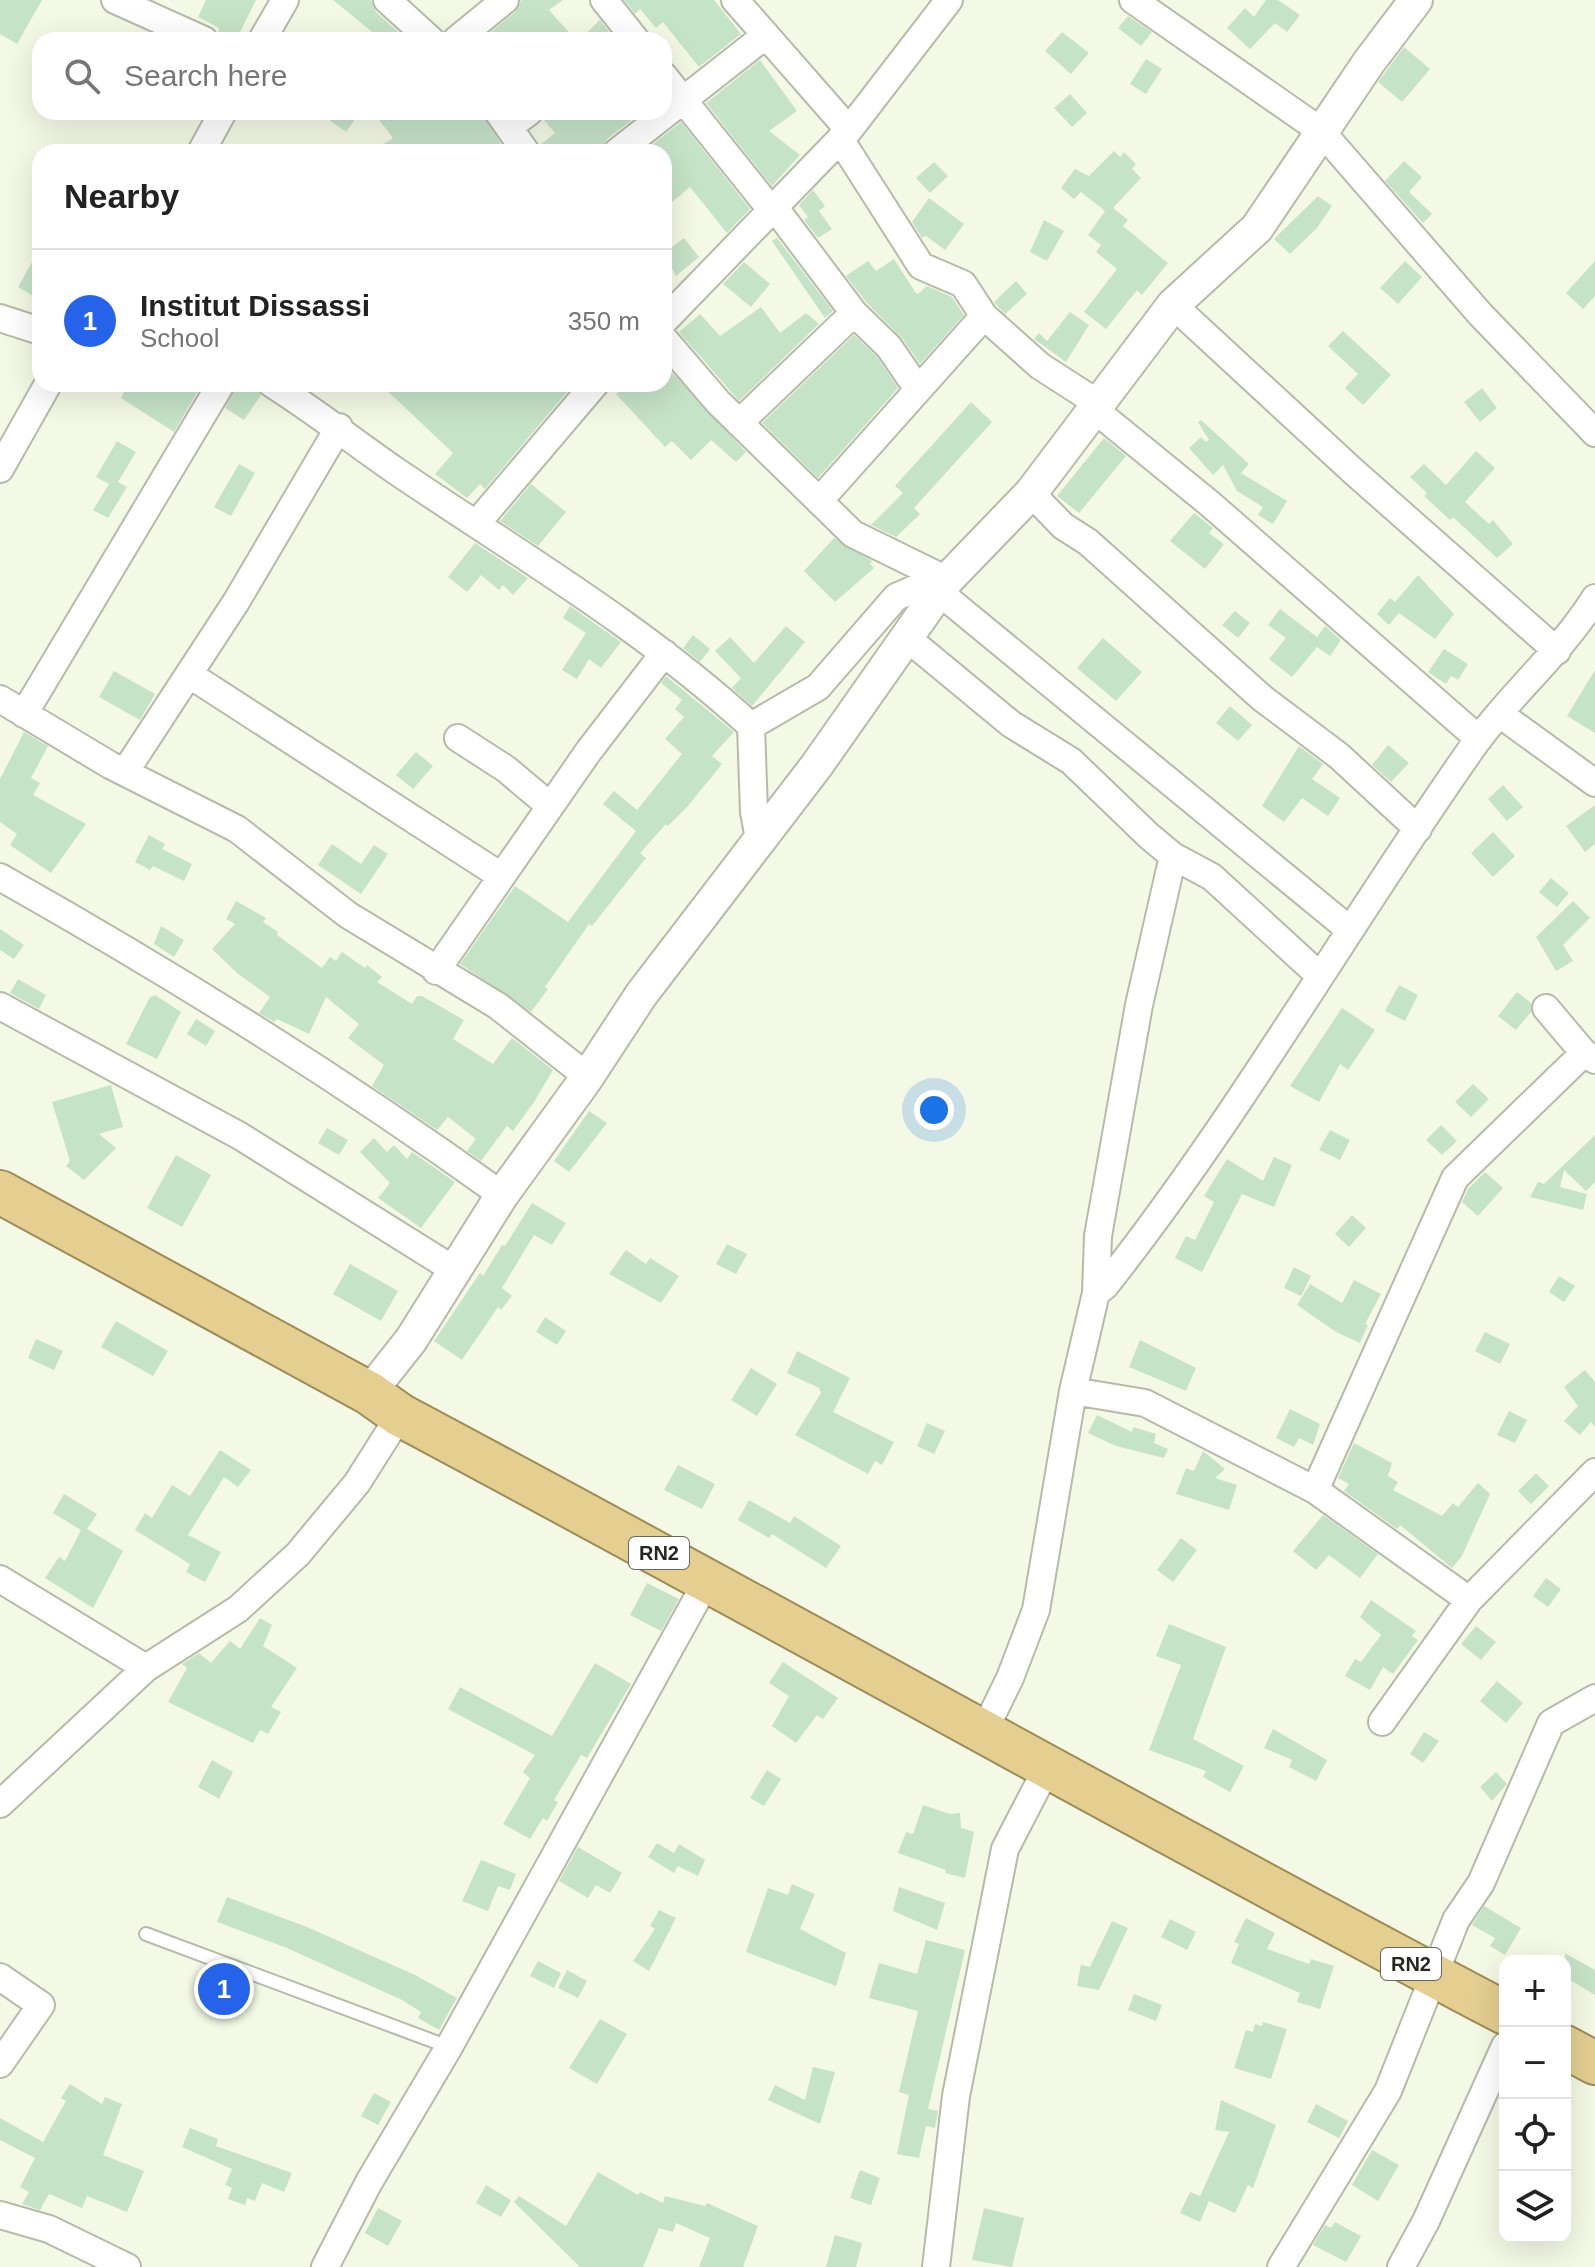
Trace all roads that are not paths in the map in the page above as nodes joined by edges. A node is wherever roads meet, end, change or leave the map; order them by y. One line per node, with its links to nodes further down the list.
1 (115, 0): 10 (street)
2 (285, 0): 11 (street)
3 (387, 0): 12 (street)
4 (505, 0): 13 (street)
5 (604, 0): 14 (street)
6 (735, 0): 15 (street)
7 (949, 0): 23 (street)
8 (1133, 0): 22 (street)
9 (1416, 0): 22 (street)
10 (186, 32)
11 (267, 32)
12 (422, 32)
13 (466, 32)
14 (625, 32)
15 (766, 35): 17 (street); 23 (street)
16 (672, 86): 17 (street)
17 (682, 99): 18 (street); 27 (street)
18 (672, 107)
19 (219, 120): 24 (street)
20 (513, 120): 25 (street)
21 (656, 120): 26 (street)
22 (1321, 131): 28 (street); 43 (street)
23 (844, 135): 27 (street); 31 (street)
24 (205, 144)
25 (523, 144)
26 (627, 144)
27 (773, 210): 29 (street); 30 (street)
28 (1173, 305): 40 (street); 51 (street)
29 (672, 313)
30 (854, 313): 35 (street); 41 (street)
31 (984, 316): 35 (street); 40 (street)
32 (0, 318): 33 (street)
33 (32, 328)
34 (672, 348): 41 (street)
35 (917, 388): 46 (street)
36 (43, 392): 44 (street)
37 (216, 392): 55 (street)
38 (284, 392): 42 (street)
39 (588, 392): 47 (street)
40 (1097, 407): 45 (street); 59 (street)
41 (739, 423): 46 (street)
42 (339, 427): 47 (street); 53 (street)
43 (1595, 433)
44 (0, 469)
45 (1031, 493): 48 (street); 63 (street)
46 (819, 501): 48 (street)
47 (477, 523): 52 (street)
48 (943, 583): 50 (street); 57 (street); 68 (street)
49 (1595, 598): 51 (street)
50 (907, 638): 64 (street); 65 (street)
51 (1557, 651): 56 (street)
52 (664, 653): 57 (street); 62 (street)
53 (190, 675): 60 (street); 66 (street)
54 (0, 699): 55 (street)
55 (24, 714): 60 (street)
56 (1501, 715): 59 (street); 61 (street)
57 (751, 726): 64 (street)
58 (458, 738): 62 (street)
59 (1479, 739): 63 (street)
60 (125, 772): 69 (street)
61 (1595, 783)
62 (550, 806): 66 (street)
63 (1418, 829): 68 (street)
64 (759, 839): 74 (street)
65 (1173, 856): 70 (street); 78 (street)
66 (501, 876): 69 (street)
67 (0, 877): 76 (street)
68 (1350, 930): 70 (street)
69 (436, 971): 74 (street)
70 (1320, 976): 78 (street)
71 (0, 1006): 77 (street)
72 (1546, 1008): 73 (street)
73 (1590, 1056): 82 (street)
74 (588, 1077): 76 (street)
75 (0, 1192): 80 (highway, RN2)
76 (502, 1195): 77 (street)
77 (456, 1271): 80 (street)
78 (1096, 1293): 79 (street)
79 (1073, 1391): 82 (street); 89 (street)
80 (384, 1404): 84 (highway, RN2); 86 (street)
81 (1595, 1472): 85 (street)
82 (1315, 1490): 85 (street)
83 (0, 1579): 86 (street)
84 (708, 1579): 89 (highway, RN2); 96 (street)
85 (1469, 1600): 88 (street)
86 (146, 1668): 91 (street)
87 (1595, 1698): 93 (street)
88 (1382, 1722)
89 (984, 1731): 90 (highway, RN2)
90 (1047, 1768): 93 (highway, RN2); 104 (street)
91 (0, 1804)
92 (146, 1934): 96 (lane)
93 (1434, 1976): 95 (highway, RN2); 105 (street)
94 (0, 1977): 100 (street)
95 (1499, 2010)
96 (449, 2047): 103 (street)
97 (1571, 2050): 99 (highway)
98 (1499, 2059): 106 (street)
99 (1595, 2063)
100 (0, 2064)
101 (0, 2215): 102 (street)
102 (127, 2267)
103 (325, 2267)
104 (936, 2267)
105 (1281, 2267)
106 (1401, 2267)

